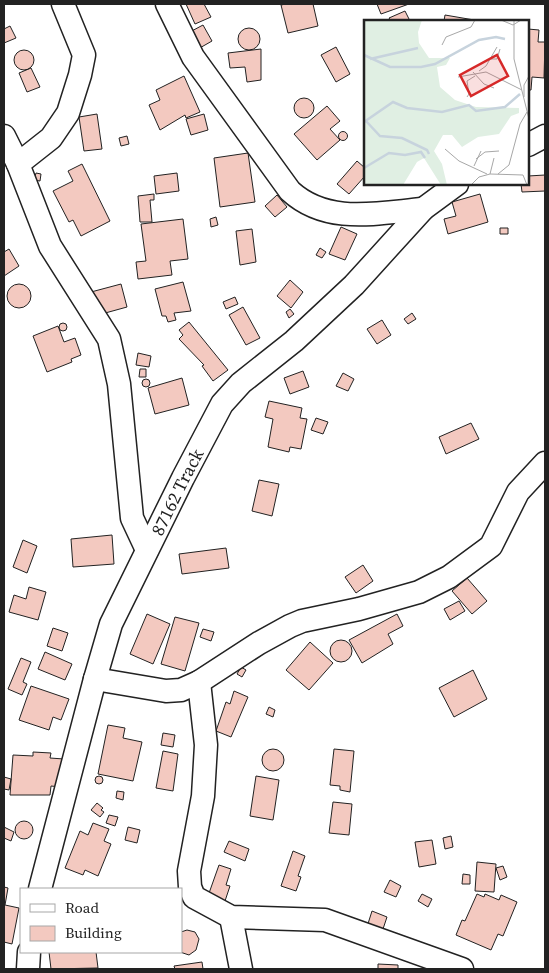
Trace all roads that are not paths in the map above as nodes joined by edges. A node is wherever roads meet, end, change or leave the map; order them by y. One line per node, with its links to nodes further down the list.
1 (63, 4): 6 (street)
2 (167, 4): 8 (street)
3 (4, 136): 6 (street)
4 (545, 136): 5 (street)
5 (529, 144)
6 (18, 164): 10 (street)
7 (456, 185): 8 (street, 87162 Track)
8 (423, 209): 10 (street, 87162 Track)
9 (545, 463): 12 (street)
10 (147, 550): 11 (street, 87162 Track)
11 (95, 679): 12 (street); 13 (street, 87162 Track)
12 (200, 682): 14 (street)
13 (40, 888)
14 (231, 917): 17 (street); 18 (street)
15 (29, 953): 16 (street)
16 (28, 969)
17 (241, 969)
18 (462, 969)

